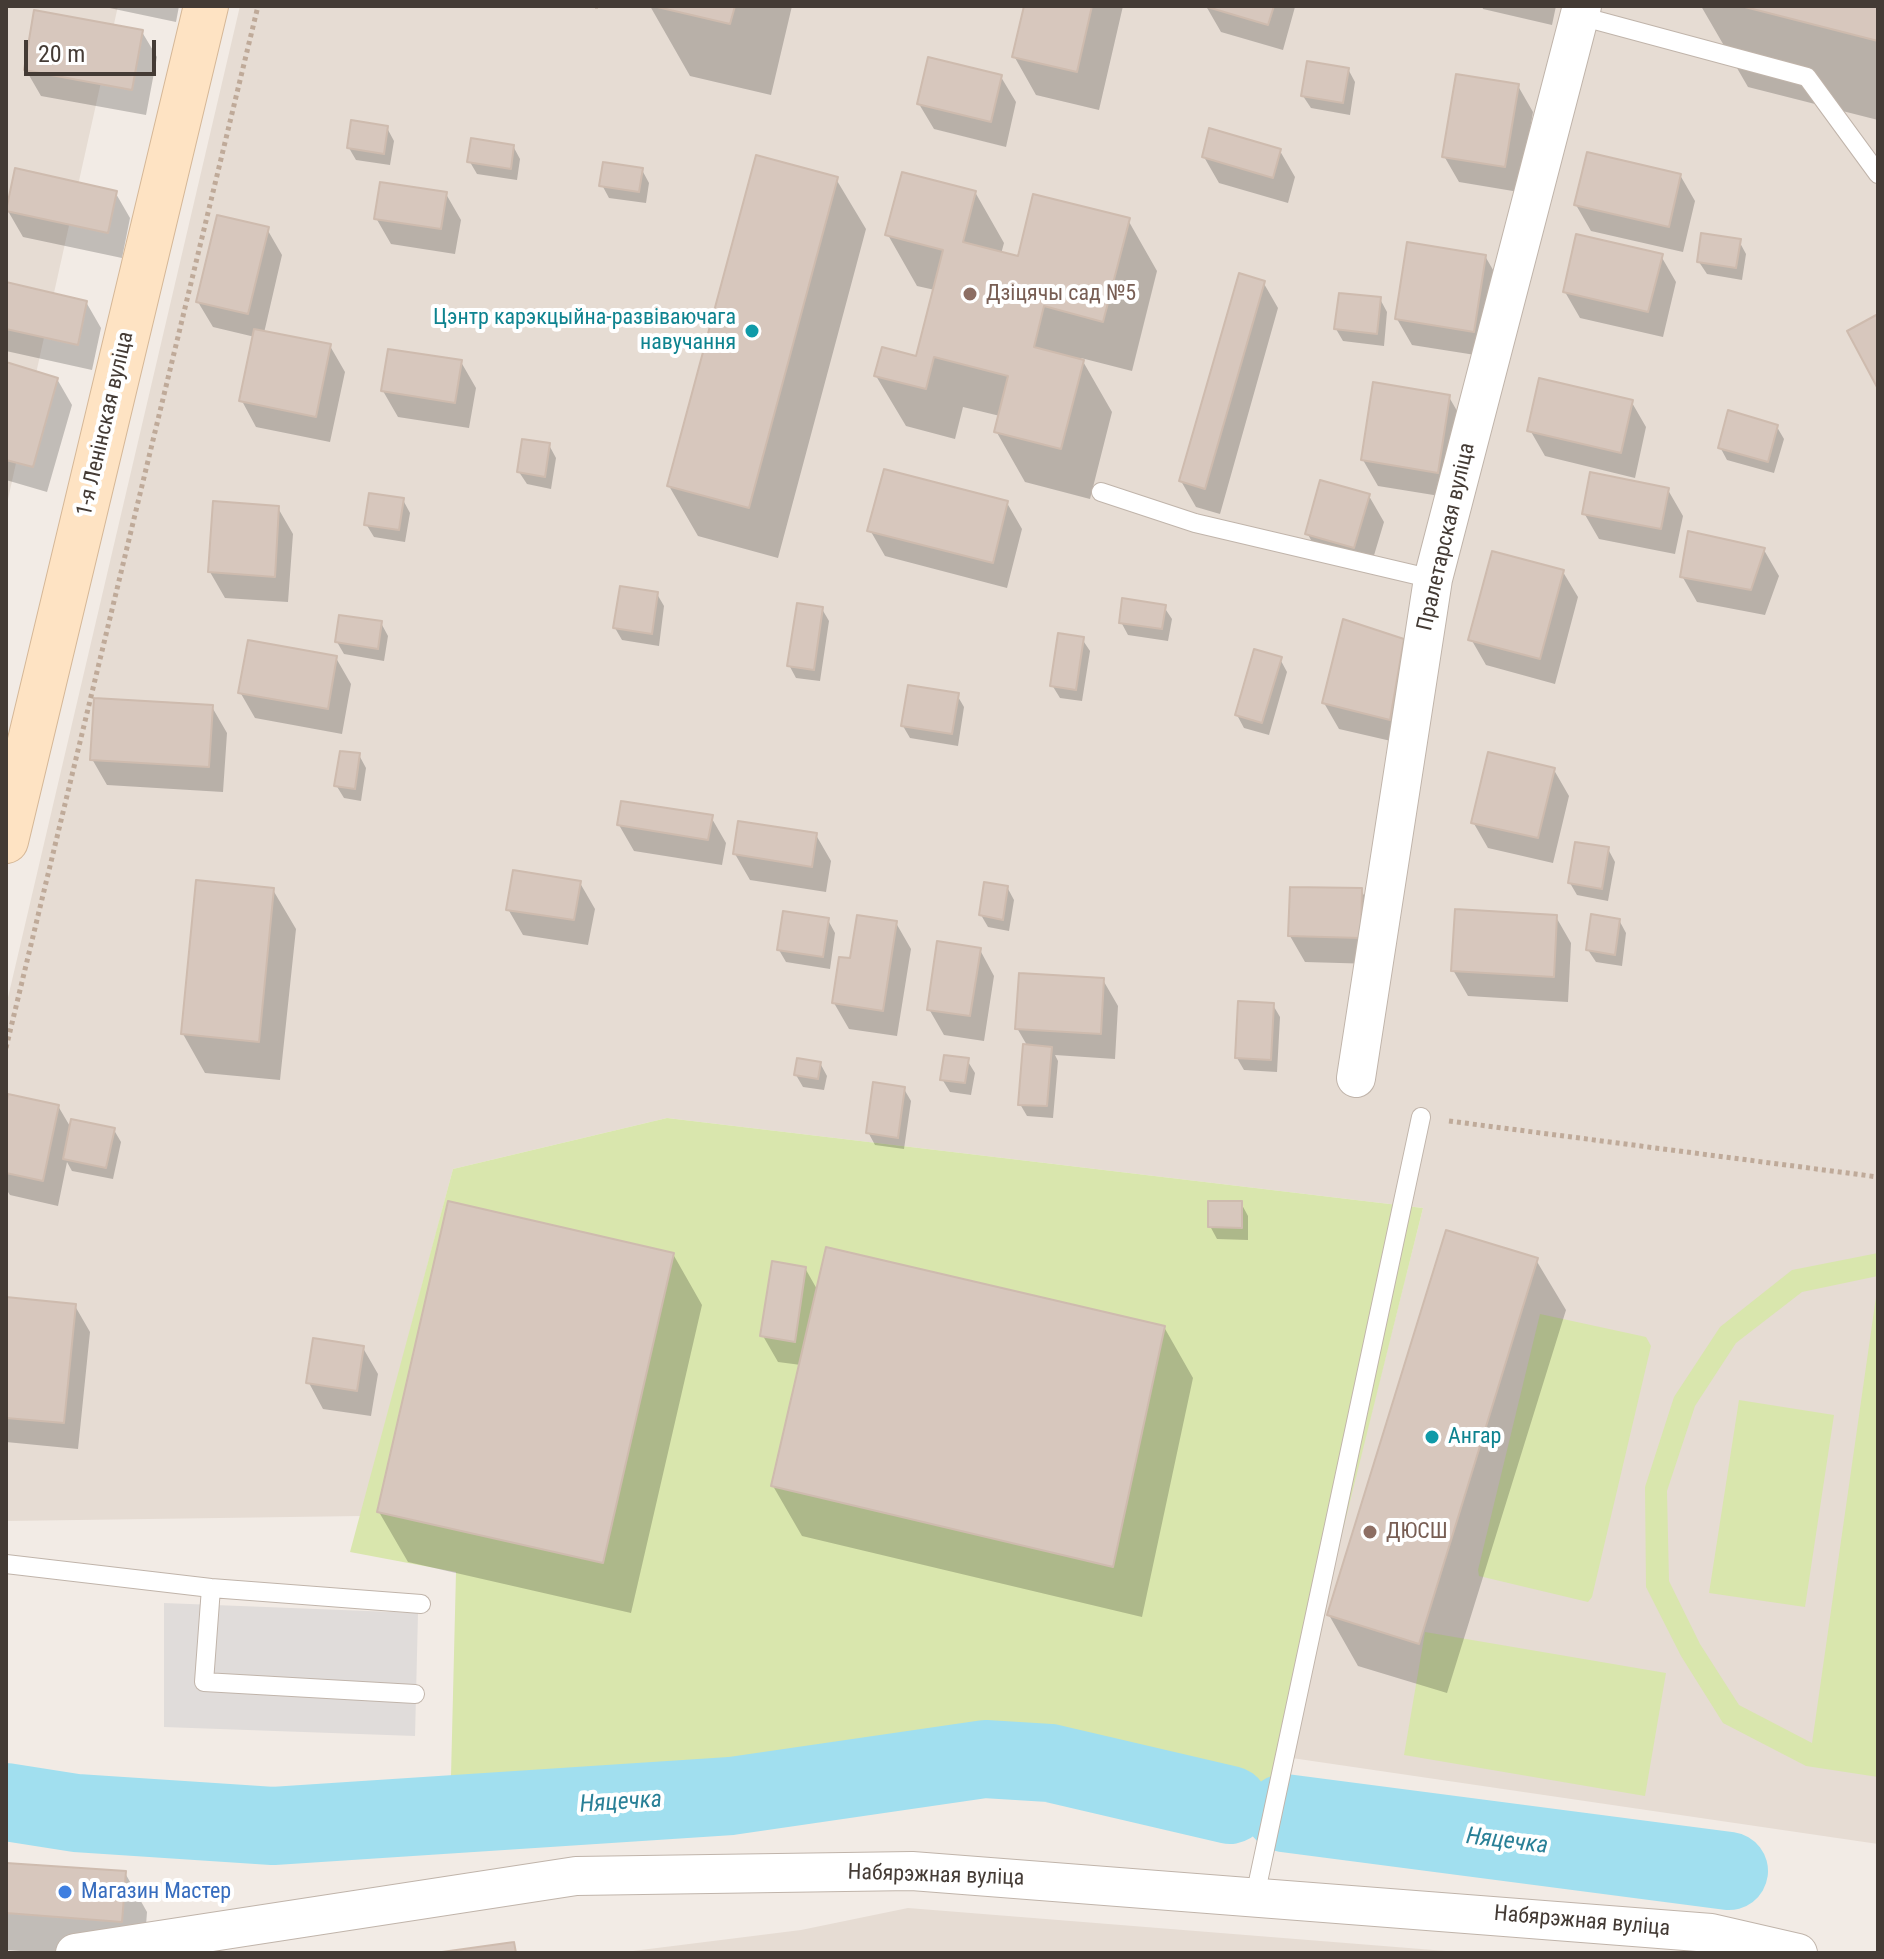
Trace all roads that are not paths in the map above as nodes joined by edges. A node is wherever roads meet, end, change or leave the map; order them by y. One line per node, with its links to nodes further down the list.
1 (206, 6): 6 (main road, 1-я Ленінская вуліца)
2 (1581, 11): 3 (lane); 5 (street, Пралетарская вуліца)
3 (1878, 174)
4 (1101, 492): 5 (lane)
5 (1433, 579): 7 (street, Пралетарская вуліца)
6 (6, 841)
7 (1356, 1078)
8 (1421, 1117): 13 (lane)
9 (6, 1564): 10 (lane)
10 (211, 1588): 11 (lane); 12 (lane)
11 (421, 1604)
12 (415, 1694)
13 (1255, 1896): 14 (street, Набярэжная вуліца); 15 (street, Набярэжная вуліца)
14 (1735, 1946): 16 (street, Набярэжная вуліца)
15 (75, 1953)
16 (1798, 1953)

